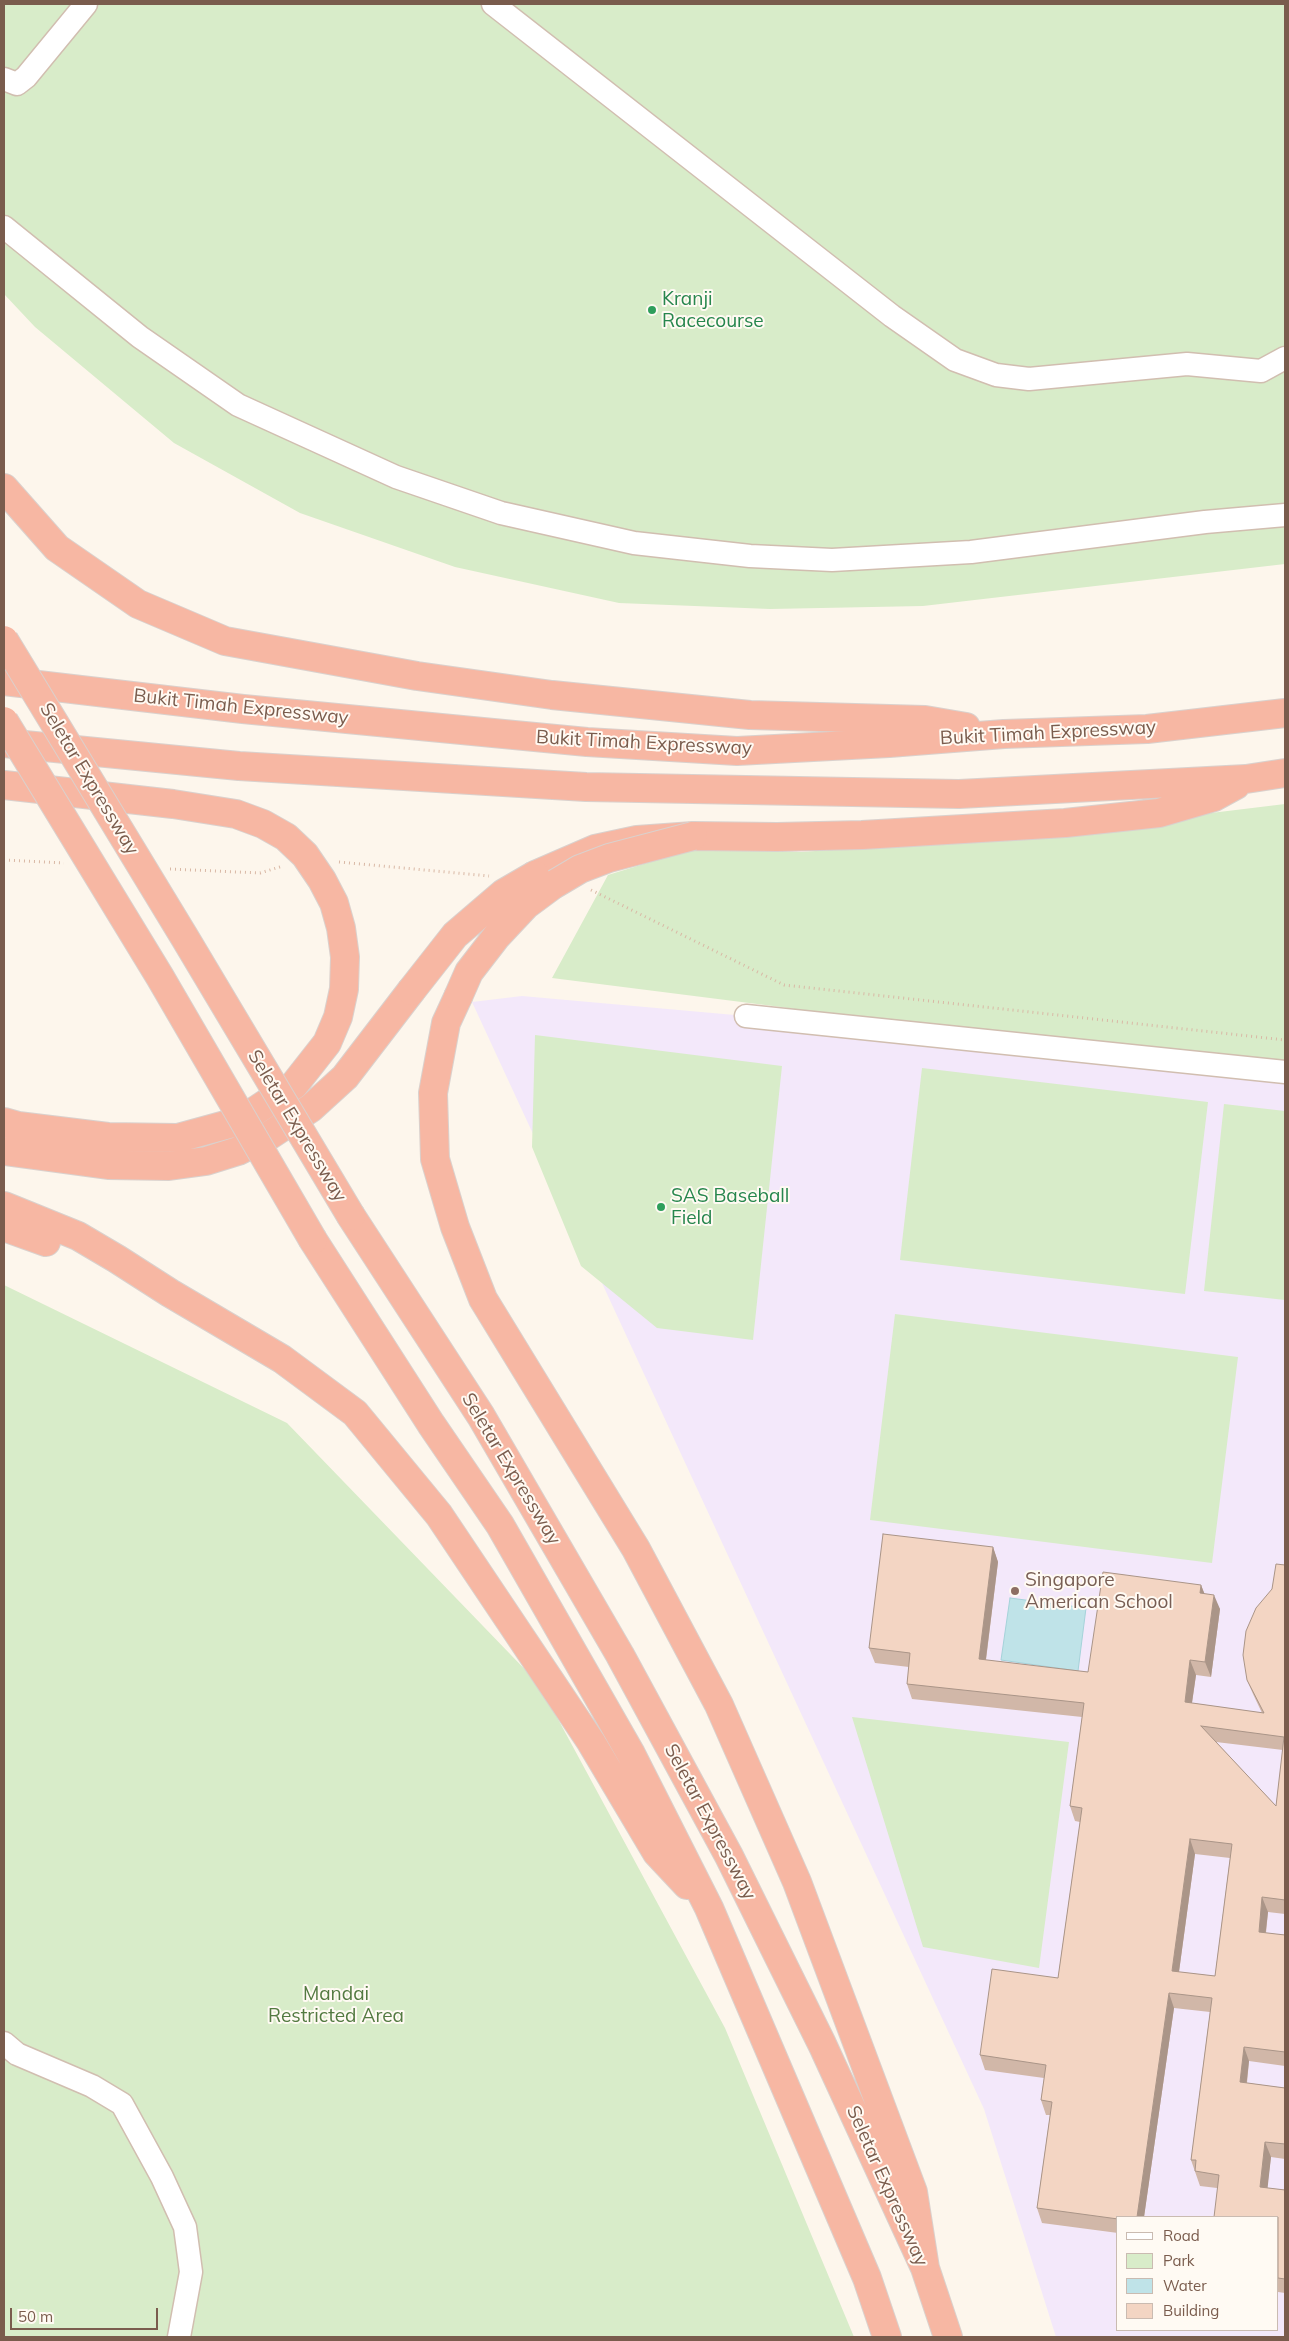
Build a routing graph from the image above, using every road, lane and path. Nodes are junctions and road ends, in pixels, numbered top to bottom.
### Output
1 (86, 4) edge
2 (493, 4) edge
3 (4, 80) edge
4 (4, 227) edge
5 (1285, 358) edge
6 (4, 488) edge
7 (1285, 514) edge
8 (4, 640) edge
9 (8, 681) edge
10 (1285, 713) edge
11 (4, 721) edge
12 (1004, 734) junction
13 (4, 743) edge
14 (1285, 773) edge
15 (1246, 779) junction
16 (4, 785) edge
17 (693, 836) junction
18 (4, 860) edge
19 (334, 862) dead end
20 (289, 863) dead end
21 (73, 864) dead end
22 (162, 868) dead end
23 (492, 876) dead end
24 (590, 889) dead end
25 (746, 1016) dead end
26 (1285, 1040) edge
27 (1285, 1072) edge
28 (4, 1122) edge
29 (4, 1151) edge
30 (4, 1206) edge
31 (4, 1227) edge
32 (117, 1259) junction
33 (709, 1908) junction
34 (4, 2043) edge
35 (925, 2268) junction
36 (179, 2337) edge
37 (887, 2337) edge
38 (948, 2337) edge

1 - 3 street
2 - 5 street
4 - 7 street
6 - 12 highway
8 - 35 highway, Seletar Expressway, bridge
9 - 12 highway, Bukit Timah Expressway
10 - 12 highway, Bukit Timah Expressway
11 - 33 highway, bridge
13 - 15 highway
14 - 15 highway
15 - 17 highway
16 - 28 highway
17 - 29 highway, bridge
17 - 35 highway, bridge
18 - 21 path
19 - 23 path
20 - 22 path
24 - 26 path
25 - 27 street
30 - 32 highway
31 - 32 highway
32 - 33 highway
33 - 37 highway
34 - 36 street
35 - 38 highway, Seletar Expressway

